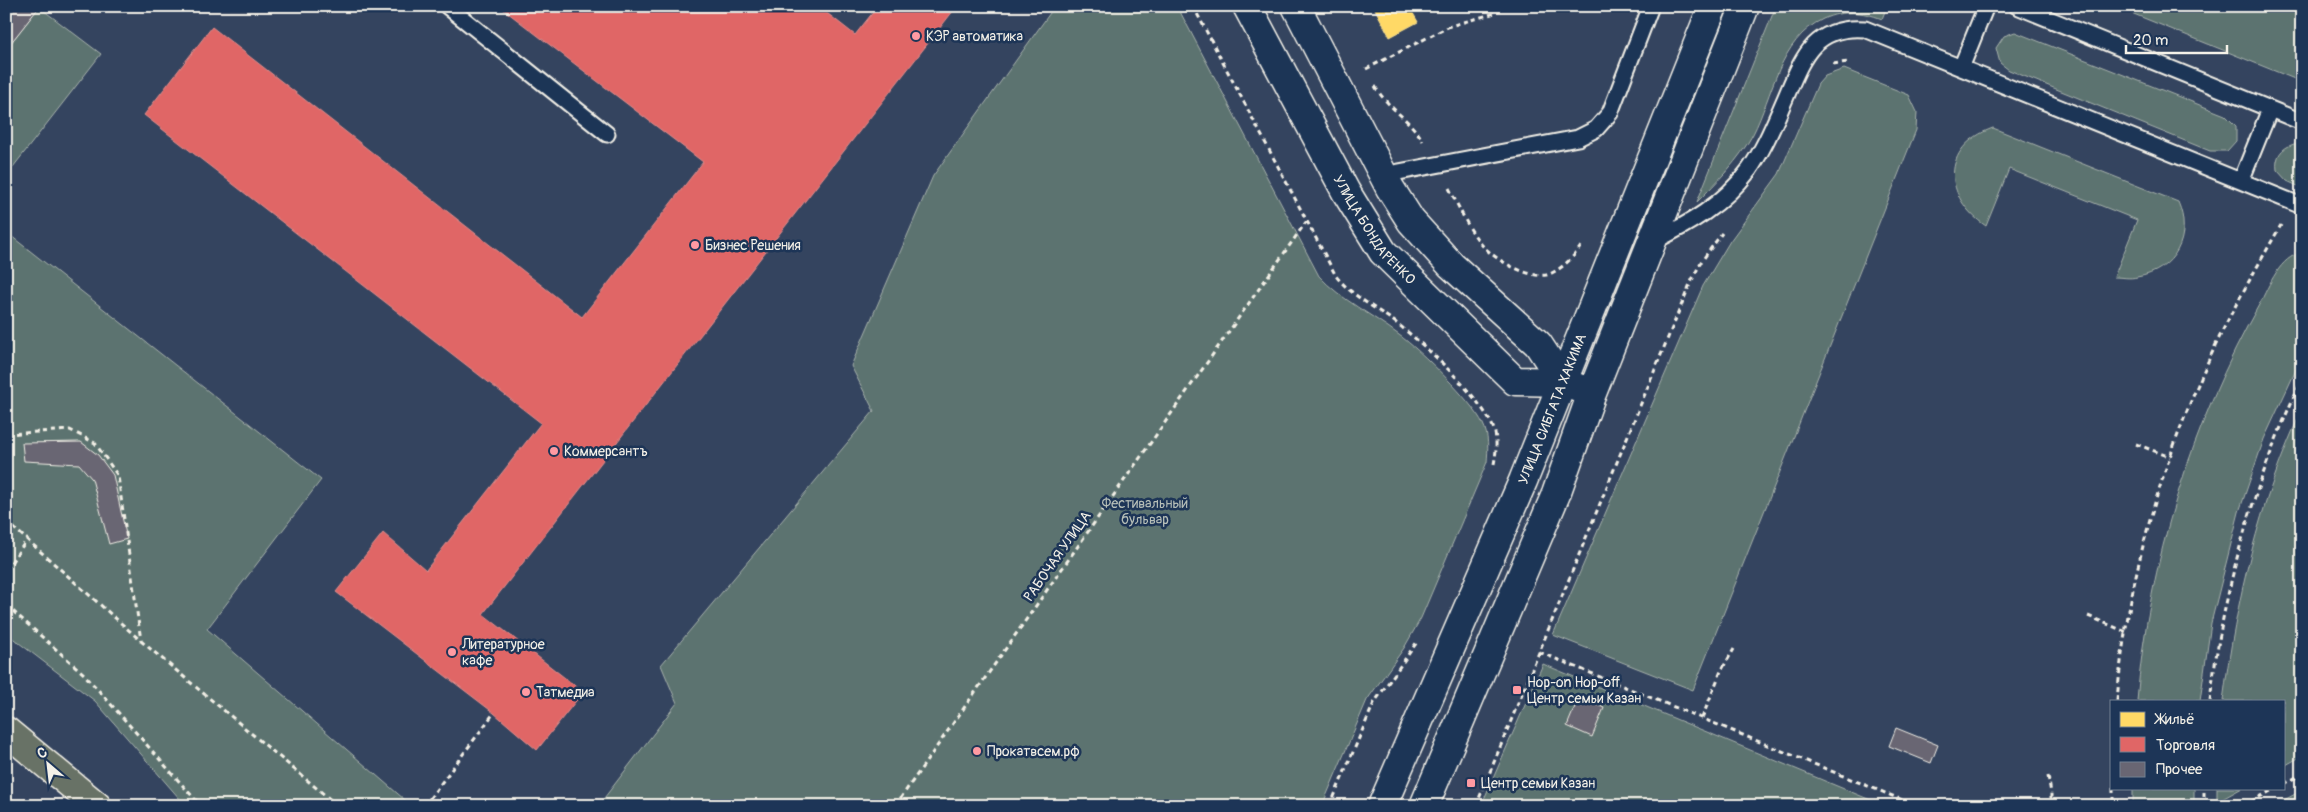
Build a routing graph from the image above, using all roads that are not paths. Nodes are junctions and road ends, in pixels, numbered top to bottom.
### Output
1 (448, 6) edge
2 (1247, 6) edge
3 (1296, 6) edge
4 (1651, 6) edge
5 (1713, 6) edge
6 (1745, 6) edge
7 (1986, 6) edge
8 (2017, 6) edge
9 (1961, 68) junction
10 (2270, 109) junction
11 (2302, 122) edge
12 (607, 134) dead end
13 (1383, 175) junction
14 (2241, 181) junction
15 (2298, 204) edge
16 (1651, 243) junction
17 (1563, 382) junction
18 (1592, 393) junction
19 (6, 732) edge
20 (97, 806) edge
21 (1382, 806) edge
22 (1424, 806) edge

1 - 12 lane
2 - 17 main road, УЛИЦА БОНДАРЕНКО
3 - 13 main road
4 - 13 lane
5 - 17 main road, УЛИЦА СИБГАТА ХАКИМА
6 - 16 main road
7 - 9 lane
8 - 10 lane
9 - 14 lane
9 - 16 lane
10 - 11 lane
10 - 14 lane
13 - 17 main road
14 - 15 lane
16 - 18 main road
17 - 18 main road, УЛИЦА БОНДАРЕНКО
17 - 21 main road, УЛИЦА СИБГАТА ХАКИМА
18 - 22 main road
19 - 20 main road

